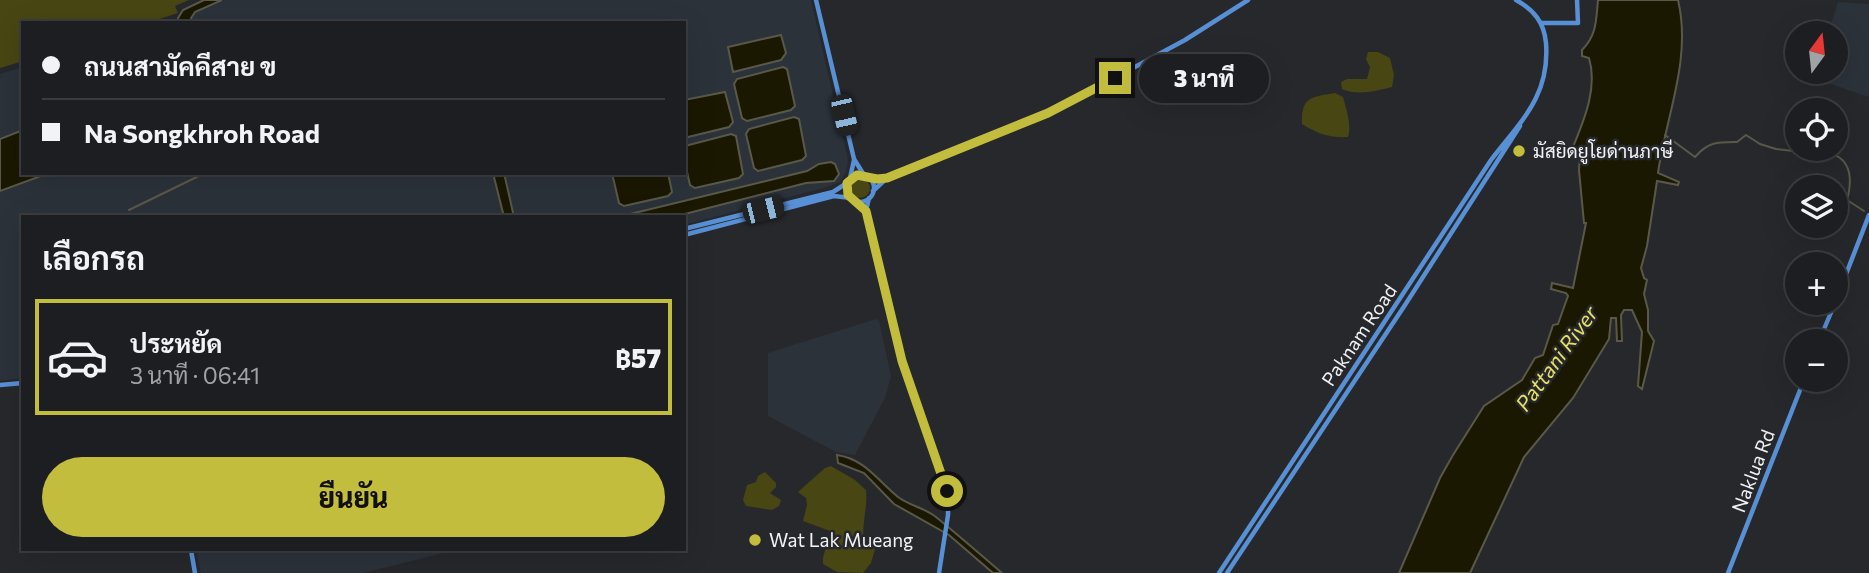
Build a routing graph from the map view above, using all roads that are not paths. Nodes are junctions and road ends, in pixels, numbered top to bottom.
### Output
1 (816, 0) edge
2 (1248, 0) edge
3 (1517, 0) edge
4 (1577, 0) edge
5 (1542, 23) junction
6 (1526, 114) junction
7 (854, 159) junction
8 (866, 177) junction
9 (887, 178) junction
10 (849, 181) junction
11 (873, 191) junction
12 (869, 198) junction
13 (853, 199) junction
14 (866, 211) junction
15 (1869, 215) edge
16 (686, 229) edge
17 (686, 234) edge
18 (1848, 268) edge
19 (21, 383) edge
20 (0, 385) edge
21 (1799, 392) edge
22 (1334, 398) junction
23 (1340, 402) junction
24 (1249, 527) junction
25 (1255, 531) junction
26 (191, 551) edge
27 (195, 573) edge
28 (939, 573) edge
29 (1219, 573) edge
30 (1227, 573) edge
31 (1728, 573) edge

1 - 7 main road
2 - 9 main road
3 - 5 main road
4 - 5 main road
5 - 6 main road, Paknam Road
6 - 22 main road, Paknam Road
6 - 23 main road, Paknam Road
7 - 8 main road
7 - 10 main road
8 - 9 main road
8 - 10 main road
8 - 11 main road
9 - 11 main road
10 - 13 main road
10 - 16 main road
11 - 12 main road
12 - 13 main road
12 - 14 main road
13 - 14 main road
13 - 17 main road
14 - 28 main road
15 - 18 main road
19 - 20 main road
21 - 31 main road, Naklua Rd
22 - 23 main road
22 - 24 main road, Paknam Road
23 - 25 main road, Paknam Road
24 - 25 main road
24 - 29 main road, Paknam Road
25 - 30 main road, Paknam Road
26 - 27 main road

